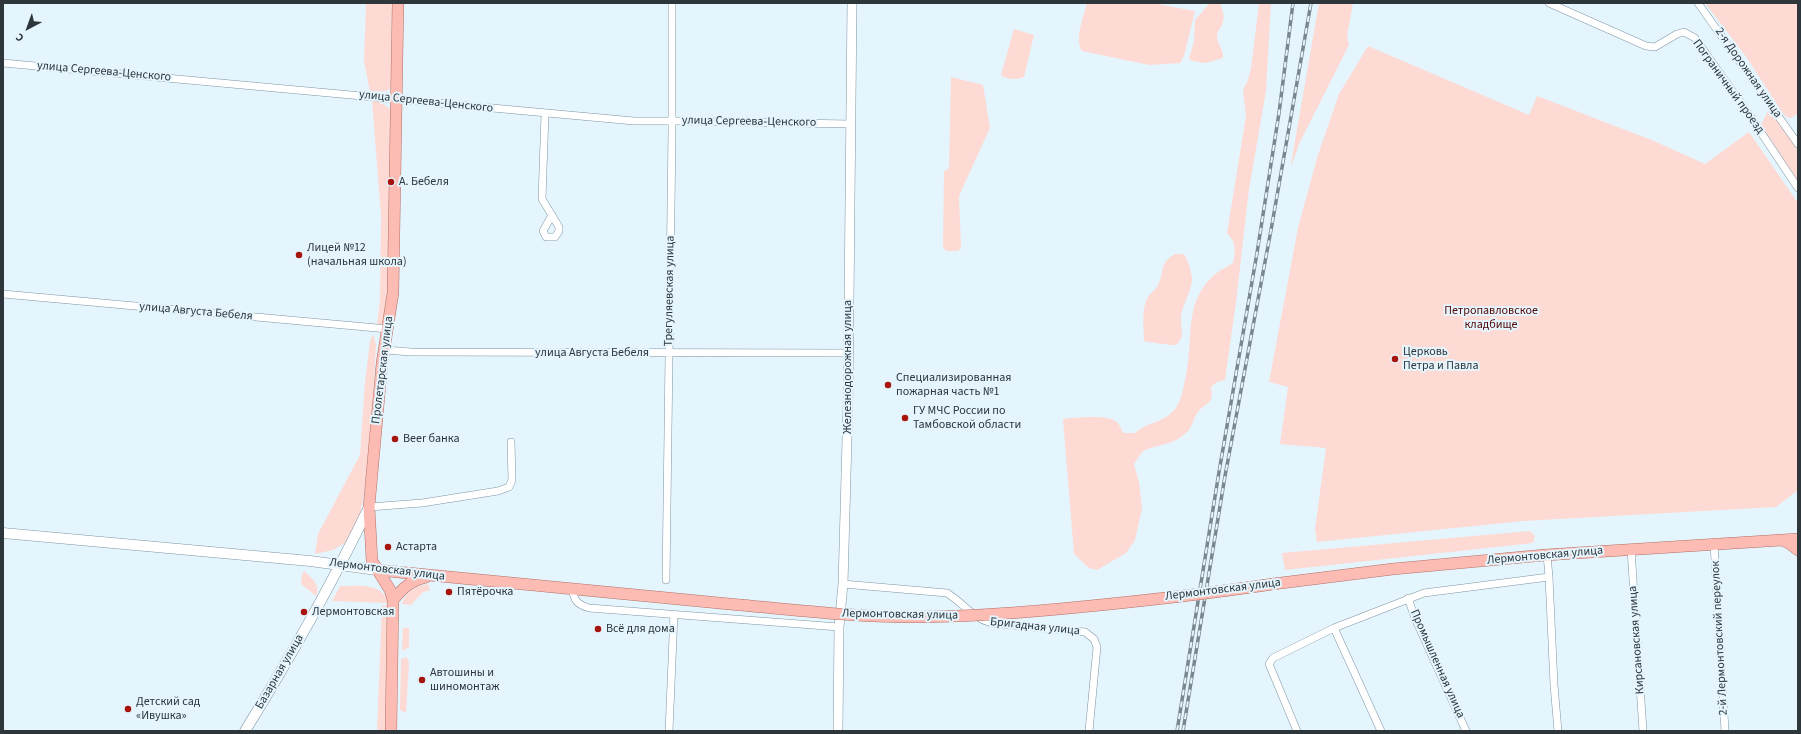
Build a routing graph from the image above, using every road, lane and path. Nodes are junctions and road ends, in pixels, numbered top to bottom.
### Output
1 (398, 3) edge
2 (672, 3) edge
3 (852, 3) edge
4 (1549, 3) edge
5 (1698, 3) edge
6 (3, 63) edge
7 (397, 98) junction
8 (545, 114) junction
9 (672, 121) junction
10 (850, 124) junction
11 (1798, 144) edge
12 (1798, 188) edge
13 (552, 215) dead end
14 (3, 294) edge
15 (388, 329) junction
16 (385, 350) junction
17 (848, 353) junction
18 (669, 354) junction
19 (511, 442) dead end
20 (369, 506) junction
21 (3, 533) edge
22 (1798, 539) edge
23 (1782, 540) junction
24 (1714, 544) junction
25 (1631, 549) junction
26 (1798, 550) edge
27 (1547, 555) junction
28 (339, 565) junction
29 (377, 570) junction
30 (431, 576) junction
31 (1549, 577) junction
32 (666, 580) dead end
33 (843, 584) junction
34 (573, 589) junction
35 (1408, 598) junction
36 (393, 600) junction
37 (674, 614) junction
38 (839, 627) junction
39 (1334, 628) junction
40 (245, 731) edge
41 (391, 731) edge
42 (669, 731) edge
43 (838, 731) edge
44 (1089, 731) edge
45 (1297, 731) edge
46 (1380, 731) edge
47 (1466, 731) edge
48 (1558, 731) edge
49 (1643, 731) edge
50 (1725, 731) edge

1 - 7 main road, Пролетарская улица
2 - 9 street, Трегуляевская улица
3 - 10 street, Железнодорожная улица
4 - 12 street, Пограничный проезд
5 - 11 street, 2-я Дорожная улица
6 - 7 street, улица Сергеева-Ценского
7 - 8 street, улица Сергеева-Ценского
7 - 15 main road, Пролетарская улица
8 - 9 street, улица Сергеева-Ценского
8 - 13 street
9 - 10 street, улица Сергеева-Ценского
9 - 18 street, Трегуляевская улица
10 - 17 street, Железнодорожная улица
14 - 15 street, улица Августа Бебеля
15 - 16 main road, Пролетарская улица
16 - 18 street, улица Августа Бебеля
16 - 20 main road, Пролетарская улица
17 - 18 street, улица Августа Бебеля
17 - 33 street, Железнодорожная улица
18 - 32 street, Трегуляевская улица
19 - 20 street
20 - 28 main road, Базарная улица
20 - 29 main road, Пролетарская улица
21 - 28 main road, Лермонтовская улица
22 - 23 main road, Лермонтовская улица
23 - 24 main road, Лермонтовская улица
23 - 26 main road
24 - 25 main road, Лермонтовская улица
24 - 50 street, 2-й Лермонтовский переулок
25 - 27 main road, Лермонтовская улица
25 - 49 street, Кирсановская улица
27 - 31 street
27 - 34 main road, Лермонтовская улица, bridge
28 - 29 main road, Лермонтовская улица
28 - 40 main road, Базарная улица
29 - 30 main road, Лермонтовская улица
29 - 36 main road, Пролетарская улица
30 - 34 main road, Лермонтовская улица
30 - 36 main road
31 - 35 street
31 - 48 street
33 - 38 street, Железнодорожная улица
33 - 44 street, Бригадная улица
34 - 37 street
35 - 39 street
35 - 47 street, Промышленная улица
36 - 41 main road, Пролетарская улица
37 - 38 street
37 - 42 street
38 - 43 street, Железнодорожная улица
39 - 45 street
39 - 46 street

